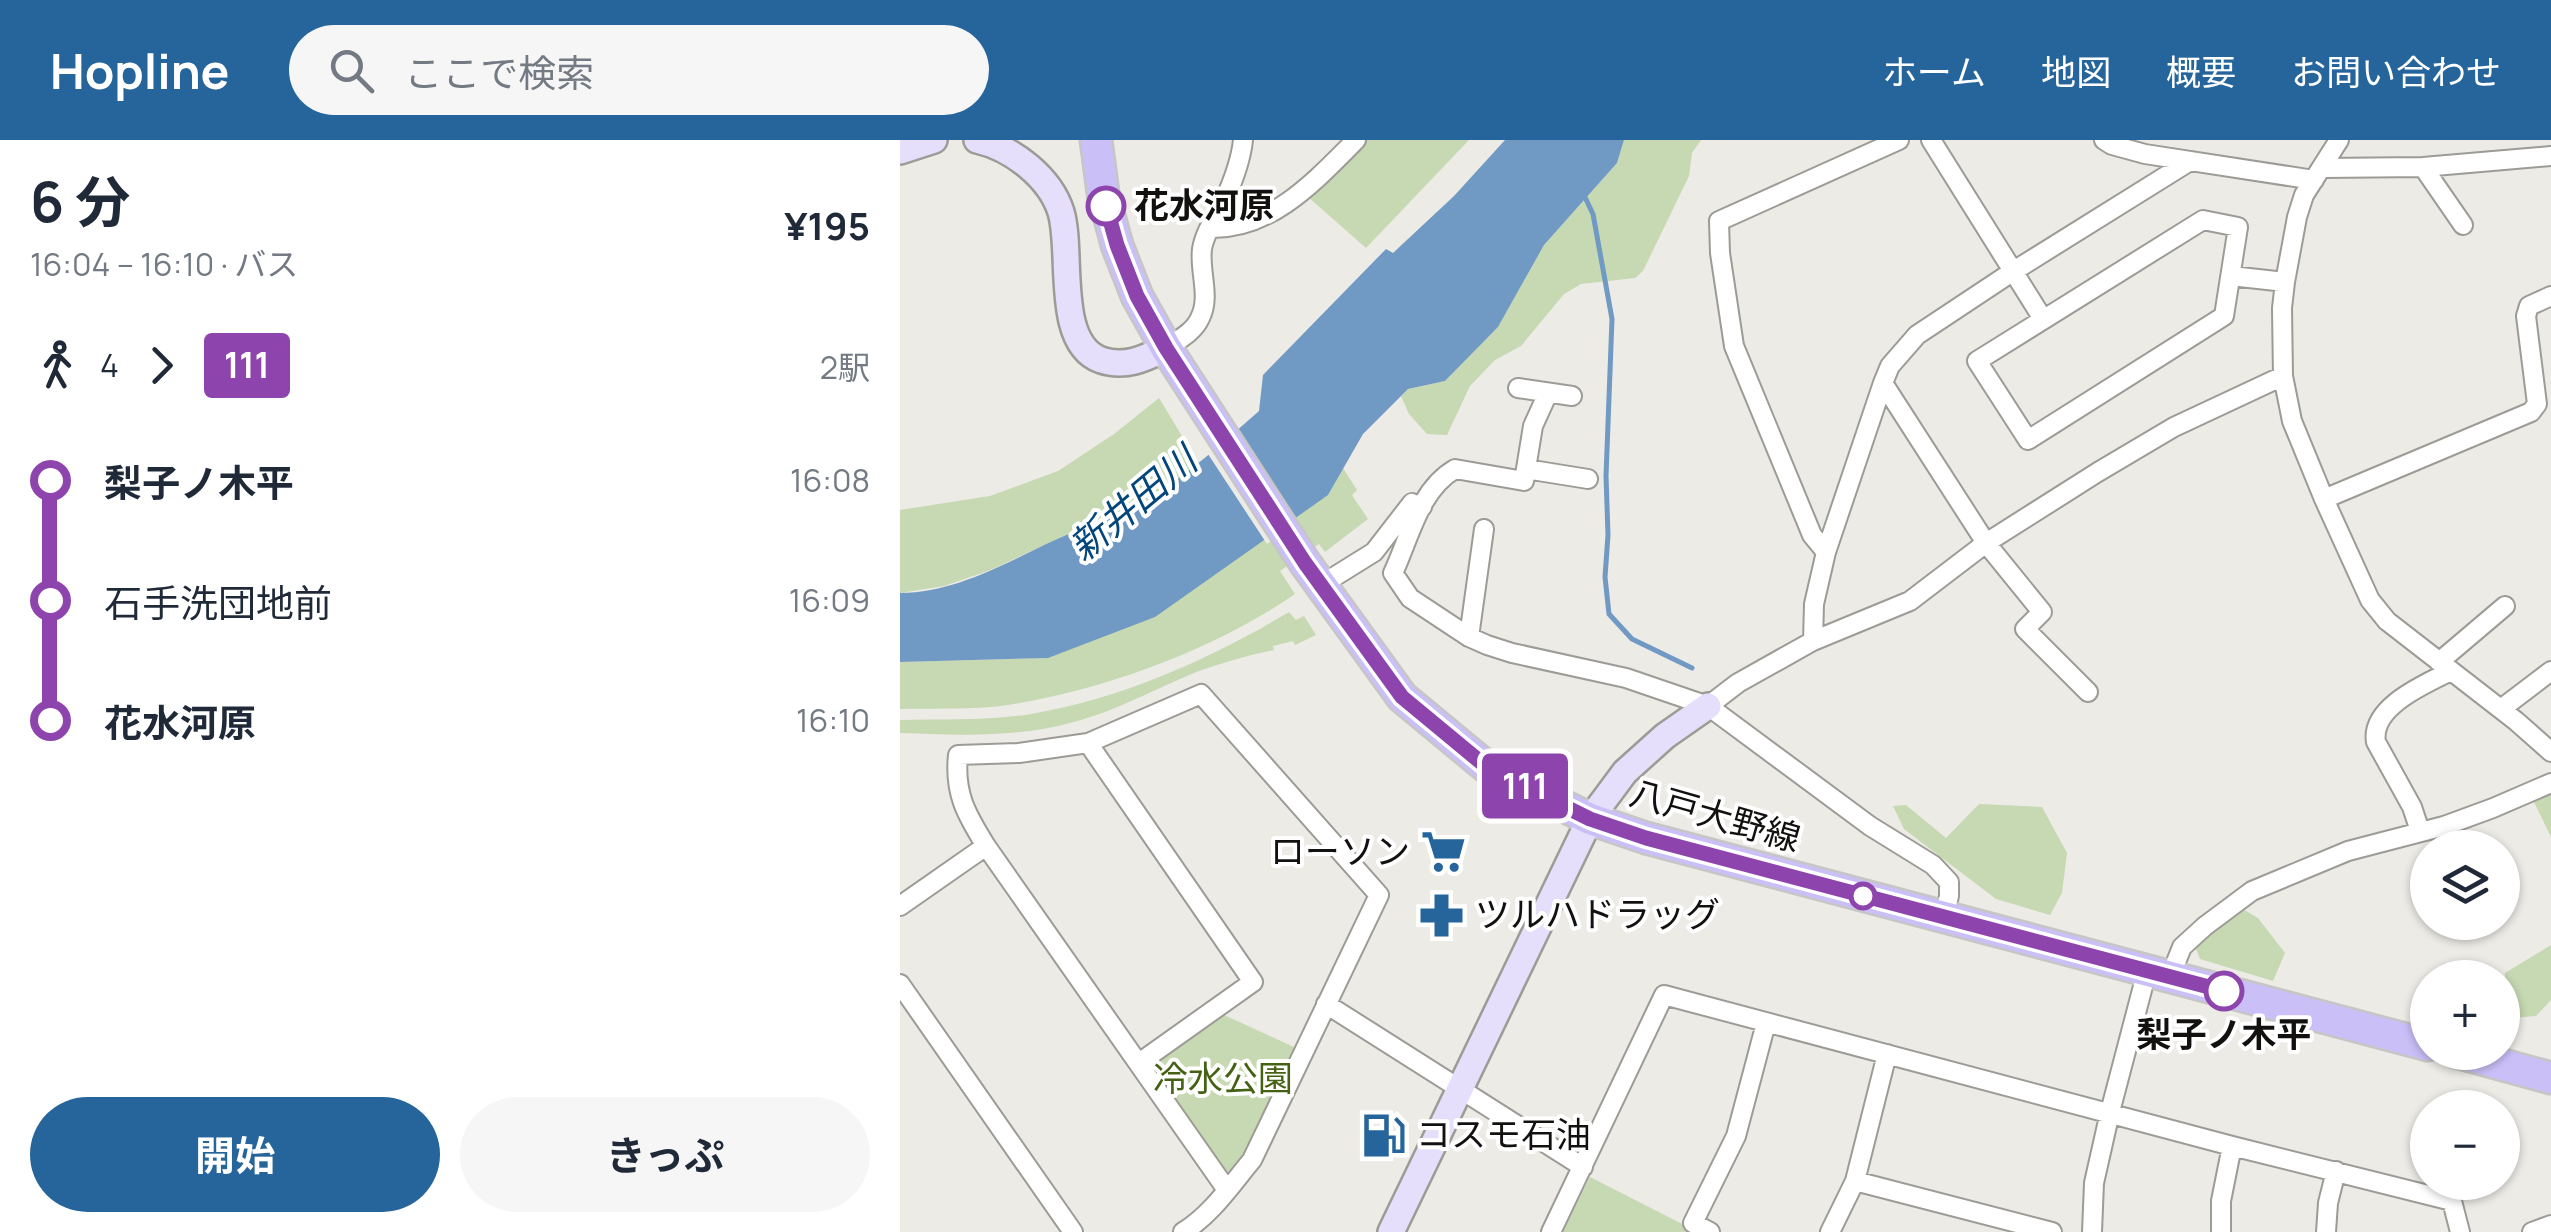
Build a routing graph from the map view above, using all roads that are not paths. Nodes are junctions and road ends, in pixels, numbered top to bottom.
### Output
1 (934, 140) edge
2 (977, 140) edge
3 (1096, 140) edge
4 (1244, 140) edge
5 (1356, 140) edge
6 (1899, 140) edge
7 (1931, 140) edge
8 (2104, 140) edge
9 (2339, 140) edge
10 (900, 150) edge
11 (2551, 156) edge
12 (2190, 161) junction
13 (2423, 167) junction
14 (2319, 174) junction
15 (2463, 225) dead end
16 (1210, 228) junction
17 (2012, 272) junction
18 (2232, 276) junction
19 (2285, 282) junction
20 (2551, 296) edge
21 (2043, 320) junction
22 (1166, 348) junction
23 (2283, 376) junction
24 (1883, 383) junction
25 (1518, 388) dead end
26 (1548, 393) junction
27 (1572, 396) dead end
28 (1526, 469) junction
29 (1588, 479) dead end
30 (2324, 499) junction
31 (1422, 507) junction
32 (1484, 529) dead end
33 (1986, 543) junction
34 (1826, 552) junction
35 (1313, 574) junction
36 (2505, 606) dead end
37 (1469, 636) junction
38 (1814, 641) junction
39 (2445, 666) junction
40 (2551, 670) edge
41 (2088, 692) dead end
42 (1708, 706) junction
43 (2500, 709) junction
44 (2543, 732) edge
45 (1088, 743) junction
46 (2551, 752) edge
47 (2551, 782) edge
48 (1590, 819) junction
49 (2420, 830) edge
50 (2425, 830) edge
51 (2410, 834) edge
52 (986, 846) junction
53 (900, 906) edge
54 (1944, 917) junction
55 (2159, 974) junction
56 (900, 984) edge
57 (1326, 1004) junction
58 (1766, 1023) junction
59 (2410, 1040) edge
60 (1887, 1054) junction
61 (1139, 1064) junction
62 (2520, 1070) edge
63 (2551, 1078) edge
64 (1462, 1088) junction
65 (2110, 1112) junction
66 (2232, 1146) junction
67 (1583, 1167) junction
68 (2336, 1170) junction
69 (1855, 1181) junction
70 (1227, 1190) junction
71 (2551, 1224) edge
72 (1073, 1232) edge
73 (1183, 1232) edge
74 (1391, 1232) edge
75 (1552, 1232) edge
76 (1710, 1232) edge
77 (1830, 1232) edge
78 (2052, 1232) edge
79 (2092, 1232) edge
80 (2221, 1232) edge
81 (2326, 1232) edge
82 (2460, 1232) edge
83 (2532, 1232) edge

1 - 10 street
2 - 22 street
3 - 22 main road, 八戸大野線
4 - 16 street
5 - 16 street
6 - 34 street
7 - 17 street
8 - 12 street
9 - 14 street
11 - 13 street
12 - 14 street
12 - 17 street
13 - 14 street
13 - 15 street
14 - 19 street
16 - 22 street
17 - 21 street
17 - 24 street
18 - 19 street
18 - 21 street
18 - 21 street
19 - 23 street
20 - 30 street
22 - 35 main road, 八戸大野線
23 - 30 street
23 - 33 street
24 - 33 street
24 - 34 street
25 - 26 street
26 - 27 street
26 - 28 street
28 - 29 street
28 - 31 street
30 - 39 street
31 - 35 street
31 - 37 street
32 - 37 street
33 - 38 street
33 - 41 street
34 - 38 street
35 - 48 main road, 八戸大野線
36 - 39 street
37 - 42 street
38 - 42 street
39 - 43 street
39 - 49 street
40 - 43 street
42 - 48 street
42 - 54 street
43 - 44 street
44 - 46 street
45 - 52 street
45 - 57 street
45 - 61 street
47 - 50 street
48 - 54 main road, 八戸大野線
48 - 64 street
51 - 55 street
52 - 53 street
52 - 61 street
54 - 55 main road, 八戸大野線
55 - 59 main road, 八戸大野線
55 - 65 street
56 - 72 street
57 - 64 street
57 - 70 street
58 - 60 street
58 - 67 street
58 - 76 street
60 - 65 street
60 - 69 street
61 - 70 street
62 - 63 main road
64 - 67 street
64 - 74 street
65 - 66 street
65 - 79 street
66 - 68 street
66 - 80 street
67 - 75 street
68 - 81 street
68 - 82 street
69 - 77 street
69 - 78 street
70 - 73 street
71 - 83 street

